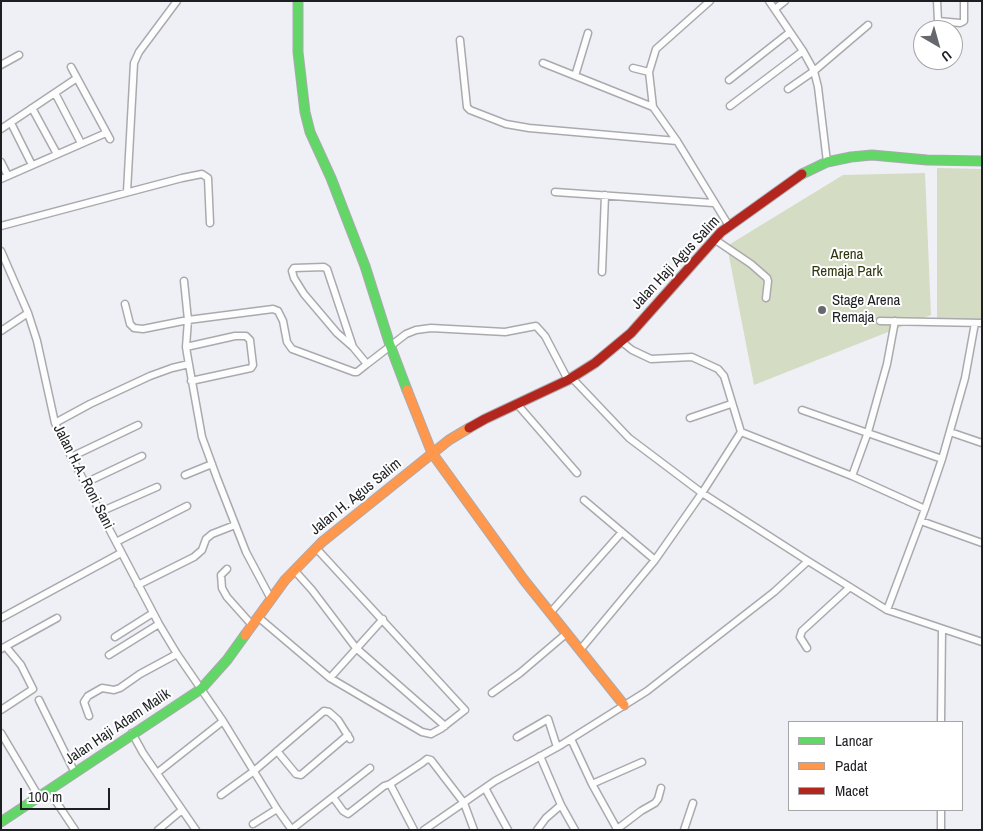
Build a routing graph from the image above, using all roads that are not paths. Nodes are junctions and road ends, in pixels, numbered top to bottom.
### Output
1 (177, 1) edge
2 (298, 1) edge
3 (710, 1) edge
4 (769, 1) edge
5 (785, 1) edge
6 (937, 1) edge
7 (964, 1) edge
8 (775, 9) junction
9 (868, 25) dead end
10 (790, 32) junction
11 (588, 33) dead end
12 (460, 40) dead end
13 (803, 51) junction
14 (19, 55) dead end
15 (543, 63) dead end
16 (1, 65) edge
17 (71, 67) dead end
18 (633, 68) dead end
19 (814, 71) junction
20 (650, 72) junction
21 (575, 76) junction
22 (77, 78) junction
23 (729, 80) dead end
24 (788, 89) dead end
25 (55, 93) junction
26 (653, 106) junction
27 (730, 106) dead end
28 (32, 108) junction
29 (11, 123) junction
30 (1, 129) edge
31 (106, 133) junction
32 (110, 140) dead end
33 (676, 141) junction
34 (82, 144) junction
35 (57, 154) junction
36 (982, 161) edge
37 (1, 162) edge
38 (828, 162) junction
39 (32, 165) junction
40 (4, 177) edge
41 (127, 192) junction
42 (556, 192) dead end
43 (605, 195) junction
44 (713, 202) junction
45 (210, 223) dead end
46 (1, 226) edge
47 (729, 226) junction
48 (714, 240) junction
49 (1, 251) edge
50 (602, 272) dead end
51 (184, 281) dead end
52 (766, 298) dead end
53 (124, 304) dead end
54 (28, 313) junction
55 (188, 320) junction
56 (880, 321) dead end
57 (895, 321) junction
58 (978, 323) edge
59 (1, 331) edge
60 (622, 342) junction
61 (390, 345) junction
62 (186, 347) junction
63 (353, 347) junction
64 (189, 364) junction
65 (366, 364) junction
66 (570, 379) junction
67 (191, 381) junction
68 (517, 404) junction
69 (731, 404) junction
70 (802, 410) dead end
71 (690, 418) dead end
72 (55, 423) junction
73 (138, 425) dead end
74 (741, 432) junction
75 (868, 432) junction
76 (950, 432) junction
77 (982, 443) edge
78 (432, 453) junction
79 (142, 456) dead end
80 (71, 457) junction
81 (942, 459) junction
82 (212, 464) junction
83 (577, 473) dead end
84 (185, 475) dead end
85 (852, 476) junction
86 (85, 483) junction
87 (157, 487) dead end
88 (702, 493) junction
89 (584, 500) dead end
90 (187, 506) dead end
91 (926, 510) junction
92 (100, 512) junction
93 (921, 521) junction
94 (235, 525) junction
95 (622, 532) junction
96 (116, 542) junction
97 (982, 543) edge
98 (316, 548) junction
99 (122, 553) junction
100 (655, 560) junction
101 (808, 561) junction
102 (227, 569) dead end
103 (294, 571) junction
104 (138, 585) junction
105 (850, 587) junction
106 (271, 599) junction
107 (887, 610) junction
108 (153, 613) junction
109 (550, 613) junction
110 (258, 617) junction
111 (1, 618) edge
112 (57, 618) dead end
113 (383, 619) junction
114 (159, 624) junction
115 (252, 625) junction
116 (942, 629) junction
117 (567, 633) junction
118 (115, 637) dead end
119 (982, 642) edge
120 (4, 648) edge
121 (356, 648) junction
122 (807, 648) dead end
123 (580, 650) junction
124 (177, 654) junction
125 (109, 655) dead end
126 (330, 678) junction
127 (201, 689) junction
128 (492, 693) dead end
129 (39, 700) dead end
130 (624, 705) junction
131 (1, 710) edge
132 (90, 716) dead end
133 (223, 721) junction
134 (941, 721) edge
135 (445, 726) junction
136 (1, 733) edge
137 (132, 733) junction
138 (517, 737) dead end
139 (571, 739) junction
140 (557, 747) junction
141 (277, 751) junction
142 (540, 756) junction
143 (642, 762) dead end
144 (370, 768) dead end
145 (254, 771) junction
146 (75, 773) junction
147 (157, 773) junction
148 (390, 784) junction
149 (592, 784) junction
150 (485, 788) junction
151 (661, 788) dead end
152 (49, 791) junction
153 (221, 795) dead end
154 (39, 797) junction
155 (333, 797) junction
156 (464, 803) junction
157 (693, 803) dead end
158 (561, 805) junction
159 (277, 809) junction
160 (182, 810) junction
161 (941, 811) edge
162 (1, 822) edge
163 (435, 822) junction
164 (253, 824) dead end
165 (292, 829) edge
166 (617, 829) edge
167 (75, 830) edge
168 (158, 830) edge
169 (196, 830) edge
170 (414, 830) edge
171 (424, 830) edge
172 (438, 830) edge
173 (474, 830) edge
174 (508, 830) edge
175 (537, 830) edge
176 (575, 830) edge
177 (684, 830) edge
178 (941, 830) edge

1 - 41 street
2 - 61 main road
3 - 20 street
4 - 8 street
5 - 8 street
6 - 7 street
8 - 10 street
9 - 19 street
10 - 13 street
10 - 23 street
11 - 21 street
12 - 33 street
13 - 19 street
13 - 27 street
14 - 16 street
15 - 21 street
17 - 22 street
18 - 20 street
19 - 24 street
19 - 38 street
20 - 26 street
21 - 26 street
22 - 25 street
22 - 31 street
25 - 28 street
25 - 34 street
26 - 33 street
28 - 29 street
28 - 35 street
29 - 30 street
29 - 39 street
31 - 32 street
31 - 34 street
33 - 44 street
34 - 35 street
35 - 39 street
36 - 38 main road, Jalan Haji Agus Salim
37 - 40 street
38 - 47 main road, Jalan Haji Agus Salim
39 - 40 street
41 - 45 street
41 - 46 street
42 - 43 street
43 - 44 street
43 - 50 street
44 - 47 street
47 - 48 main road, Jalan Haji Agus Salim
48 - 52 street
48 - 60 main road, Jalan Haji Agus Salim
49 - 54 street, Jalan H.A. Roni Sani
51 - 55 street
53 - 55 street
54 - 59 street
54 - 72 street, Jalan H.A. Roni Sani
55 - 62 street
55 - 65 street
56 - 57 street
57 - 58 street
57 - 75 street
58 - 76 street
60 - 66 main road, Jalan Haji Agus Salim
60 - 69 street
61 - 65 street
61 - 66 street
61 - 78 main road
62 - 64 street
62 - 67 street
63 - 63 street
63 - 65 street
64 - 67 street
64 - 72 street
66 - 68 main road, Jalan H. Agus Salim
66 - 88 street
67 - 82 street
68 - 78 main road, Jalan H. Agus Salim
68 - 83 street
69 - 71 street
69 - 74 street
70 - 75 street
72 - 80 street, Jalan H.A. Roni Sani
73 - 80 street
74 - 85 street
74 - 88 street
75 - 81 street
75 - 85 street
76 - 77 street
76 - 81 street
78 - 98 main road, Jalan H. Agus Salim
78 - 109 main road
79 - 86 street
80 - 86 street, Jalan H.A. Roni Sani
81 - 91 street
82 - 84 street
82 - 94 street
85 - 91 street
86 - 92 street, Jalan H.A. Roni Sani
87 - 92 street
88 - 100 street
88 - 101 street
89 - 95 street
90 - 96 street
91 - 93 street
92 - 96 street, Jalan H.A. Roni Sani
93 - 97 street
93 - 107 street
94 - 104 street
94 - 106 street
95 - 100 street
95 - 109 street
96 - 99 street, Jalan H.A. Roni Sani
98 - 103 main road, Jalan H. Agus Salim
98 - 113 street
99 - 104 street, Jalan H.A. Roni Sani
99 - 111 street
100 - 123 street
101 - 105 street
101 - 130 street
102 - 115 street
103 - 106 main road, Jalan H. Agus Salim
103 - 121 street
104 - 108 street, Jalan H.A. Roni Sani
105 - 107 street
105 - 122 street
106 - 110 main road, Jalan H. Agus Salim
107 - 116 street
108 - 114 street, Jalan H.A. Roni Sani
108 - 118 street
109 - 117 main road
110 - 115 main road, Jalan H. Agus Salim
110 - 126 street
112 - 120 street
113 - 121 street
113 - 135 street
114 - 124 street, Jalan H.A. Roni Sani
114 - 125 street
115 - 127 main road, Jalan H. Agus Salim
116 - 119 street
116 - 134 street
117 - 123 main road
117 - 128 street
120 - 131 street
121 - 126 street
121 - 135 street
123 - 130 main road
124 - 127 street, Jalan H.A. Roni Sani
124 - 132 street
126 - 135 street
127 - 133 street, Jalan H.A. Roni Sani
127 - 137 main road, Jalan Haji Adam Malik
129 - 146 street
130 - 139 street
133 - 145 street, Jalan H.A. Roni Sani
133 - 147 street
136 - 154 street
137 - 146 main road, Jalan Haji Adam Malik
137 - 147 street
138 - 140 street
139 - 140 street
139 - 149 street
140 - 142 street
141 - 141 street
141 - 145 street
142 - 150 street
142 - 158 street
143 - 149 street
144 - 155 street
145 - 153 street
145 - 159 street, Jalan H.A. Roni Sani
146 - 152 main road, Jalan Haji Adam Malik
147 - 160 street
148 - 155 street
148 - 156 street
148 - 170 street
149 - 166 street
150 - 156 street
150 - 174 street
151 - 166 street
152 - 154 main road, Jalan Haji Adam Malik
152 - 167 street
154 - 162 main road, Jalan Haji Adam Malik
155 - 165 street
156 - 163 street
156 - 173 street
157 - 177 street
158 - 175 street
158 - 176 street
159 - 164 street
159 - 165 street, Jalan H.A. Roni Sani
160 - 168 street
160 - 169 street
161 - 178 street
163 - 171 street
163 - 172 street

